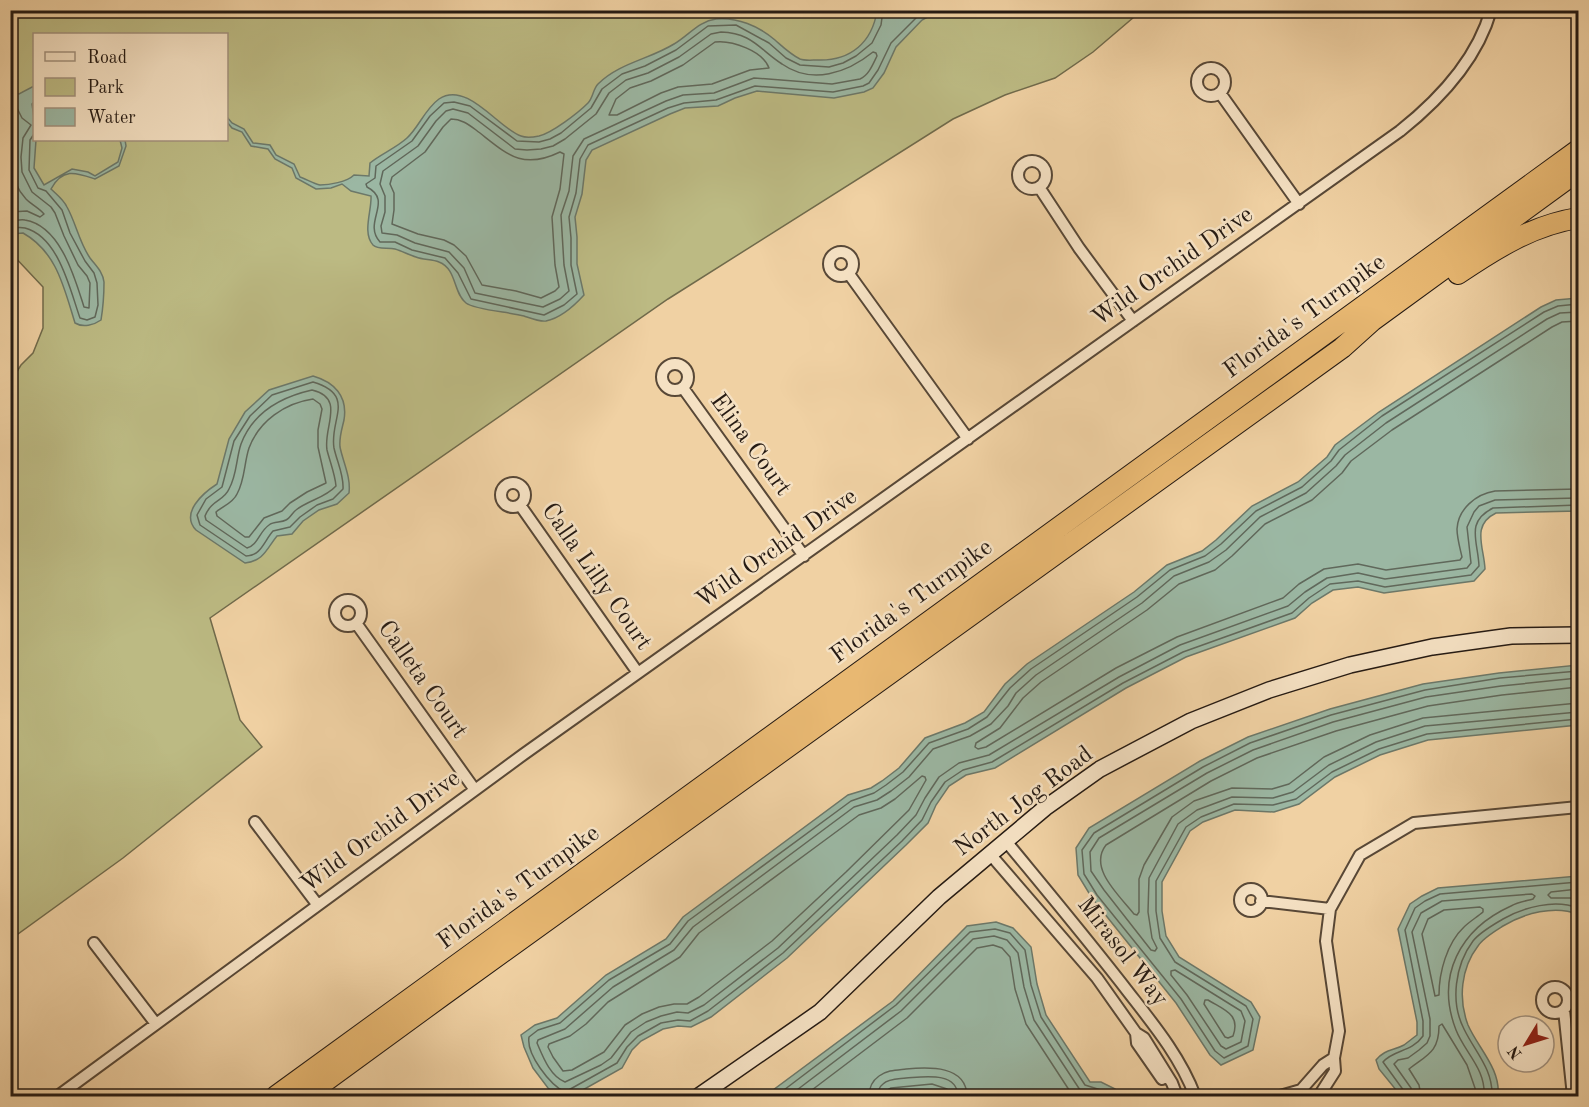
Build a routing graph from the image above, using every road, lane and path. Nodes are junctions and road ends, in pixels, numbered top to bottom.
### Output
1 (1491, 10) edge
2 (1220, 93) dead end
3 (1578, 150) edge
4 (1578, 171) edge
5 (1039, 187) dead end
6 (1299, 204) junction
7 (1578, 218) edge
8 (849, 274) dead end
9 (1133, 321) junction
10 (1342, 348) junction
11 (683, 388) dead end
12 (968, 439) junction
13 (520, 505) dead end
14 (804, 556) junction
15 (356, 623) dead end
16 (1578, 635) edge
17 (638, 674) junction
18 (475, 790) junction
19 (1578, 807) edge
20 (255, 822) dead end
21 (1005, 840) junction
22 (990, 854) junction
23 (1261, 901) dead end
24 (317, 904) junction
25 (1330, 909) junction
26 (94, 943) dead end
27 (1564, 1010) dead end
28 (156, 1024) junction
29 (1334, 1058) junction
30 (1303, 1093) edge
31 (58, 1096) edge
32 (276, 1096) edge
33 (305, 1096) edge
34 (699, 1096) edge
35 (1177, 1096) edge
36 (1196, 1096) edge
37 (1280, 1096) edge
38 (1319, 1096) edge
39 (1573, 1096) edge

1 - 6 street, Wild Orchid Drive
2 - 6 street
3 - 32 highway, Florida's Turnpike
4 - 10 highway, Florida's Turnpike
5 - 9 street
6 - 9 street, Wild Orchid Drive
7 - 10 highway
8 - 12 street
9 - 12 street, Wild Orchid Drive
10 - 33 highway, Florida's Turnpike
11 - 14 street, Elina Court
12 - 14 street, Wild Orchid Drive
13 - 17 street, Calla Lilly Court
14 - 17 street, Wild Orchid Drive
15 - 18 street, Calleta Court
16 - 21 street, North Jog Road
17 - 18 street, Wild Orchid Drive
18 - 24 street, Wild Orchid Drive
19 - 25 street
20 - 24 street
21 - 22 street, North Jog Road
21 - 36 street, Mirasol Way
22 - 34 street, North Jog Road
22 - 35 street, Mirasol Way
23 - 25 street
24 - 28 street, Wild Orchid Drive
25 - 29 street
26 - 28 street
27 - 39 street
28 - 31 street, Wild Orchid Drive
29 - 30 street
29 - 38 street
30 - 37 street

